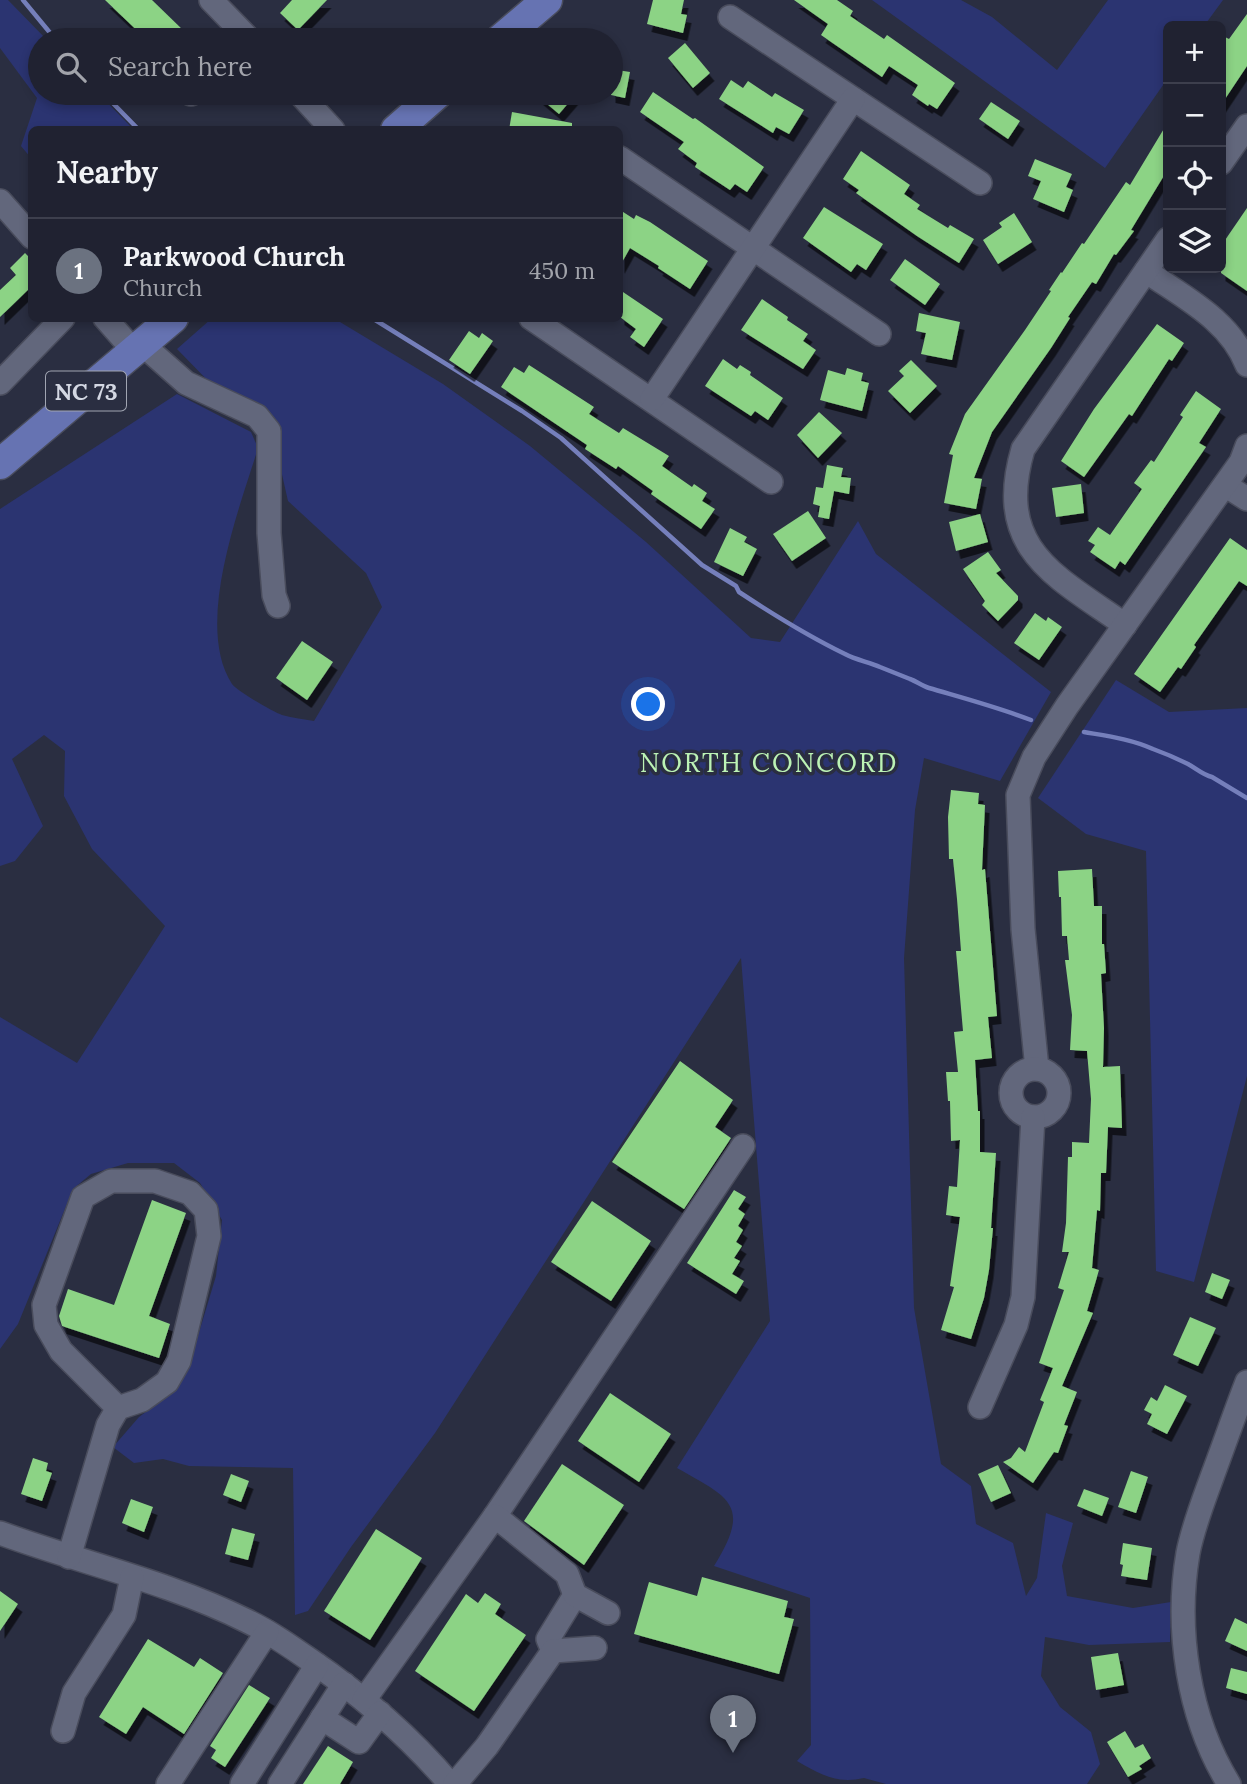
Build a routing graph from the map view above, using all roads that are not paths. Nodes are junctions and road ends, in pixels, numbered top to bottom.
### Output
1 (211, 0) edge
2 (547, 0) edge
3 (730, 17) dead end
4 (238, 28) edge
5 (514, 28) edge
6 (853, 99) junction
7 (310, 105) edge
8 (425, 105) edge
9 (329, 126) edge
10 (401, 126) edge
11 (1247, 126) edge
12 (1226, 156) edge
13 (623, 160) edge
14 (980, 183) dead end
15 (0, 201) edge
16 (28, 232) edge
17 (1163, 246) edge
18 (753, 249) junction
19 (1146, 271) junction
20 (59, 322) edge
21 (109, 322) edge
22 (168, 322) edge
23 (537, 322) edge
24 (879, 334) dead end
25 (138, 348) junction
26 (1247, 365) edge
27 (0, 383) edge
28 (652, 399) junction
29 (1247, 446) edge
30 (0, 464) edge
31 (771, 482) dead end
32 (1226, 485) junction
33 (1247, 499) edge
34 (278, 606) dead end
35 (1125, 625) junction
36 (1037, 1069) junction
37 (1033, 1117) junction
38 (743, 1146) dead end
39 (1247, 1382) edge
40 (980, 1407) dead end
41 (118, 1408) junction
42 (495, 1516) junction
43 (0, 1533) edge
44 (69, 1557) junction
45 (132, 1577) junction
46 (575, 1595) junction
47 (608, 1614) dead end
48 (267, 1632) junction
49 (595, 1648) dead end
50 (553, 1651) junction
51 (317, 1665) junction
52 (344, 1684) junction
53 (372, 1707) junction
54 (322, 1718) junction
55 (63, 1731) dead end
56 (168, 1784) edge
57 (242, 1784) edge
58 (280, 1784) edge
59 (453, 1784) edge
60 (1229, 1784) edge

1 - 4 street
2 - 5 main road
3 - 6 street
6 - 14 street
6 - 18 street
7 - 9 street
8 - 10 main road
11 - 12 street
13 - 18 street
15 - 16 street
17 - 19 street
18 - 24 street
18 - 28 street
19 - 26 street
19 - 35 street
20 - 27 street
21 - 25 street
22 - 25 main road, NC 73
23 - 28 street
25 - 30 main road, NC 73
25 - 34 street
28 - 31 street
29 - 32 street
32 - 33 street
32 - 35 street
35 - 36 street
36 - 37 street
36 - 37 street
37 - 40 street
38 - 42 street
39 - 60 street
41 - 41 street
41 - 44 street
42 - 46 street
42 - 53 street
43 - 44 street
44 - 45 street
45 - 48 street
45 - 55 street
46 - 47 street
46 - 50 street
48 - 51 street
48 - 56 street
49 - 50 street
50 - 59 street
51 - 52 street
51 - 57 street
52 - 53 street
52 - 54 street
53 - 54 street
53 - 59 street
54 - 58 street

